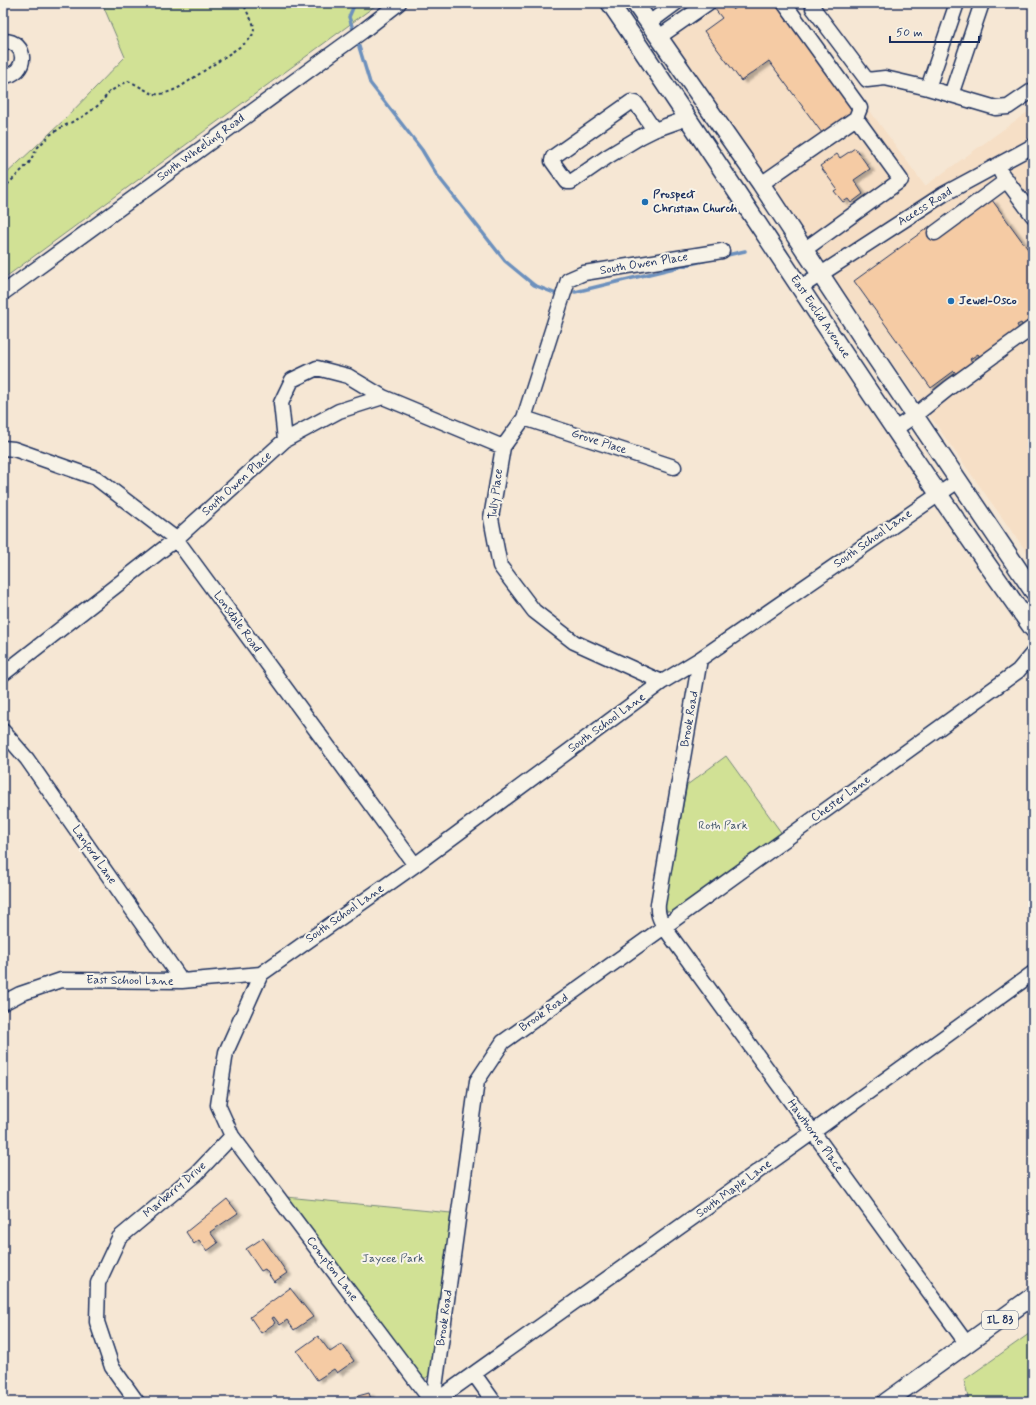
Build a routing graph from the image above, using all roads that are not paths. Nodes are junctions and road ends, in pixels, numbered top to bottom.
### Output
1 (399, 3) edge
2 (610, 3) edge
3 (635, 3) edge
4 (676, 3) edge
5 (708, 3) edge
6 (784, 3) edge
7 (814, 3) edge
8 (957, 3) edge
9 (982, 3) edge
10 (649, 22) junction
11 (659, 37) junction
12 (3, 41) edge
13 (3, 76) edge
14 (928, 88) junction
15 (1033, 90) edge
16 (951, 95) junction
17 (688, 118) junction
18 (856, 118) junction
19 (654, 130) junction
20 (1033, 146) edge
21 (996, 166) junction
22 (1007, 180) junction
23 (761, 184) junction
24 (1033, 216) edge
25 (935, 233) dead end
26 (804, 250) junction
27 (722, 251) dead end
28 (820, 274) junction
29 (568, 280) joint
30 (801, 287) junction
31 (3, 293) edge
32 (1033, 327) edge
33 (383, 397) junction
34 (914, 416) junction
35 (524, 418) junction
36 (895, 429) junction
37 (285, 440) junction
38 (503, 447) junction
39 (3, 448) edge
40 (674, 467) dead end
41 (958, 481) junction
42 (938, 494) junction
43 (176, 539) junction
44 (1033, 591) edge
45 (1033, 628) edge
46 (1033, 653) edge
47 (700, 659) junction
48 (1033, 666) edge
49 (1018, 671) junction
50 (3, 674) edge
51 (662, 682) junction
52 (3, 731) edge
53 (415, 865) junction
54 (664, 927) junction
55 (1033, 973) edge
56 (261, 974) junction
57 (182, 982) junction
58 (3, 1003) edge
59 (813, 1132) junction
60 (232, 1136) junction
61 (1033, 1296) edge
62 (967, 1344) junction
63 (474, 1374) junction
64 (137, 1402) edge
65 (433, 1402) edge
66 (494, 1402) edge
67 (886, 1402) edge

1 - 31 street, South Wheeling Road
2 - 17 main road, East Euclid Avenue
3 - 10 main road, East Euclid Avenue
4 - 10 street
5 - 11 street
6 - 18 street
7 - 14 street
8 - 14 street
9 - 16 street
10 - 11 main road, East Euclid Avenue
11 - 23 main road, East Euclid Avenue
12 - 13 street
14 - 16 street
15 - 16 street
17 - 19 street
17 - 30 main road, East Euclid Avenue
18 - 23 street
18 - 26 street
19 - 19 street
20 - 21 street, Access Road
21 - 22 street
21 - 28 street, Access Road
22 - 24 street
22 - 25 street
23 - 26 main road, East Euclid Avenue
26 - 28 main road, East Euclid Avenue
27 - 29 street, South Owen Place
28 - 30 street, Access Road
28 - 34 main road, East Euclid Avenue
29 - 35 street, Tully Place
30 - 36 main road, East Euclid Avenue
32 - 34 street
33 - 37 street, South Owen Place
33 - 37 street
33 - 38 street
34 - 36 street
34 - 41 main road, East Euclid Avenue
35 - 38 street, Tully Place
35 - 40 street, Grove Place
36 - 42 main road, East Euclid Avenue
37 - 43 street, South Owen Place
38 - 51 street, Tully Place
39 - 43 street, Lonsdale Road
41 - 42 street, South School Lane
41 - 44 main road, East Euclid Avenue
42 - 45 main road, East Euclid Avenue
42 - 47 street, South School Lane
43 - 50 street, South Owen Place
43 - 53 street, Lonsdale Road
46 - 49 street, Chester Lane
47 - 51 street, South School Lane
47 - 54 street, Brook Road
48 - 49 street, Chester Lane
49 - 54 street, Chester Lane
51 - 53 street, South School Lane
52 - 57 street, Lanford Lane
53 - 56 street, South School Lane
54 - 59 street, Hawthorne Place
54 - 65 street, Brook Road
55 - 59 street, South Maple Lane
56 - 57 street, East School Lane
56 - 60 street
57 - 58 street, East School Lane
59 - 62 street, Hawthorne Place
59 - 63 street, South Maple Lane
60 - 64 street, Marberry Drive
60 - 65 street, Compton Lane
61 - 62 main road, IL 83
62 - 67 main road, IL 83
63 - 65 street, South Maple Lane
63 - 66 street

